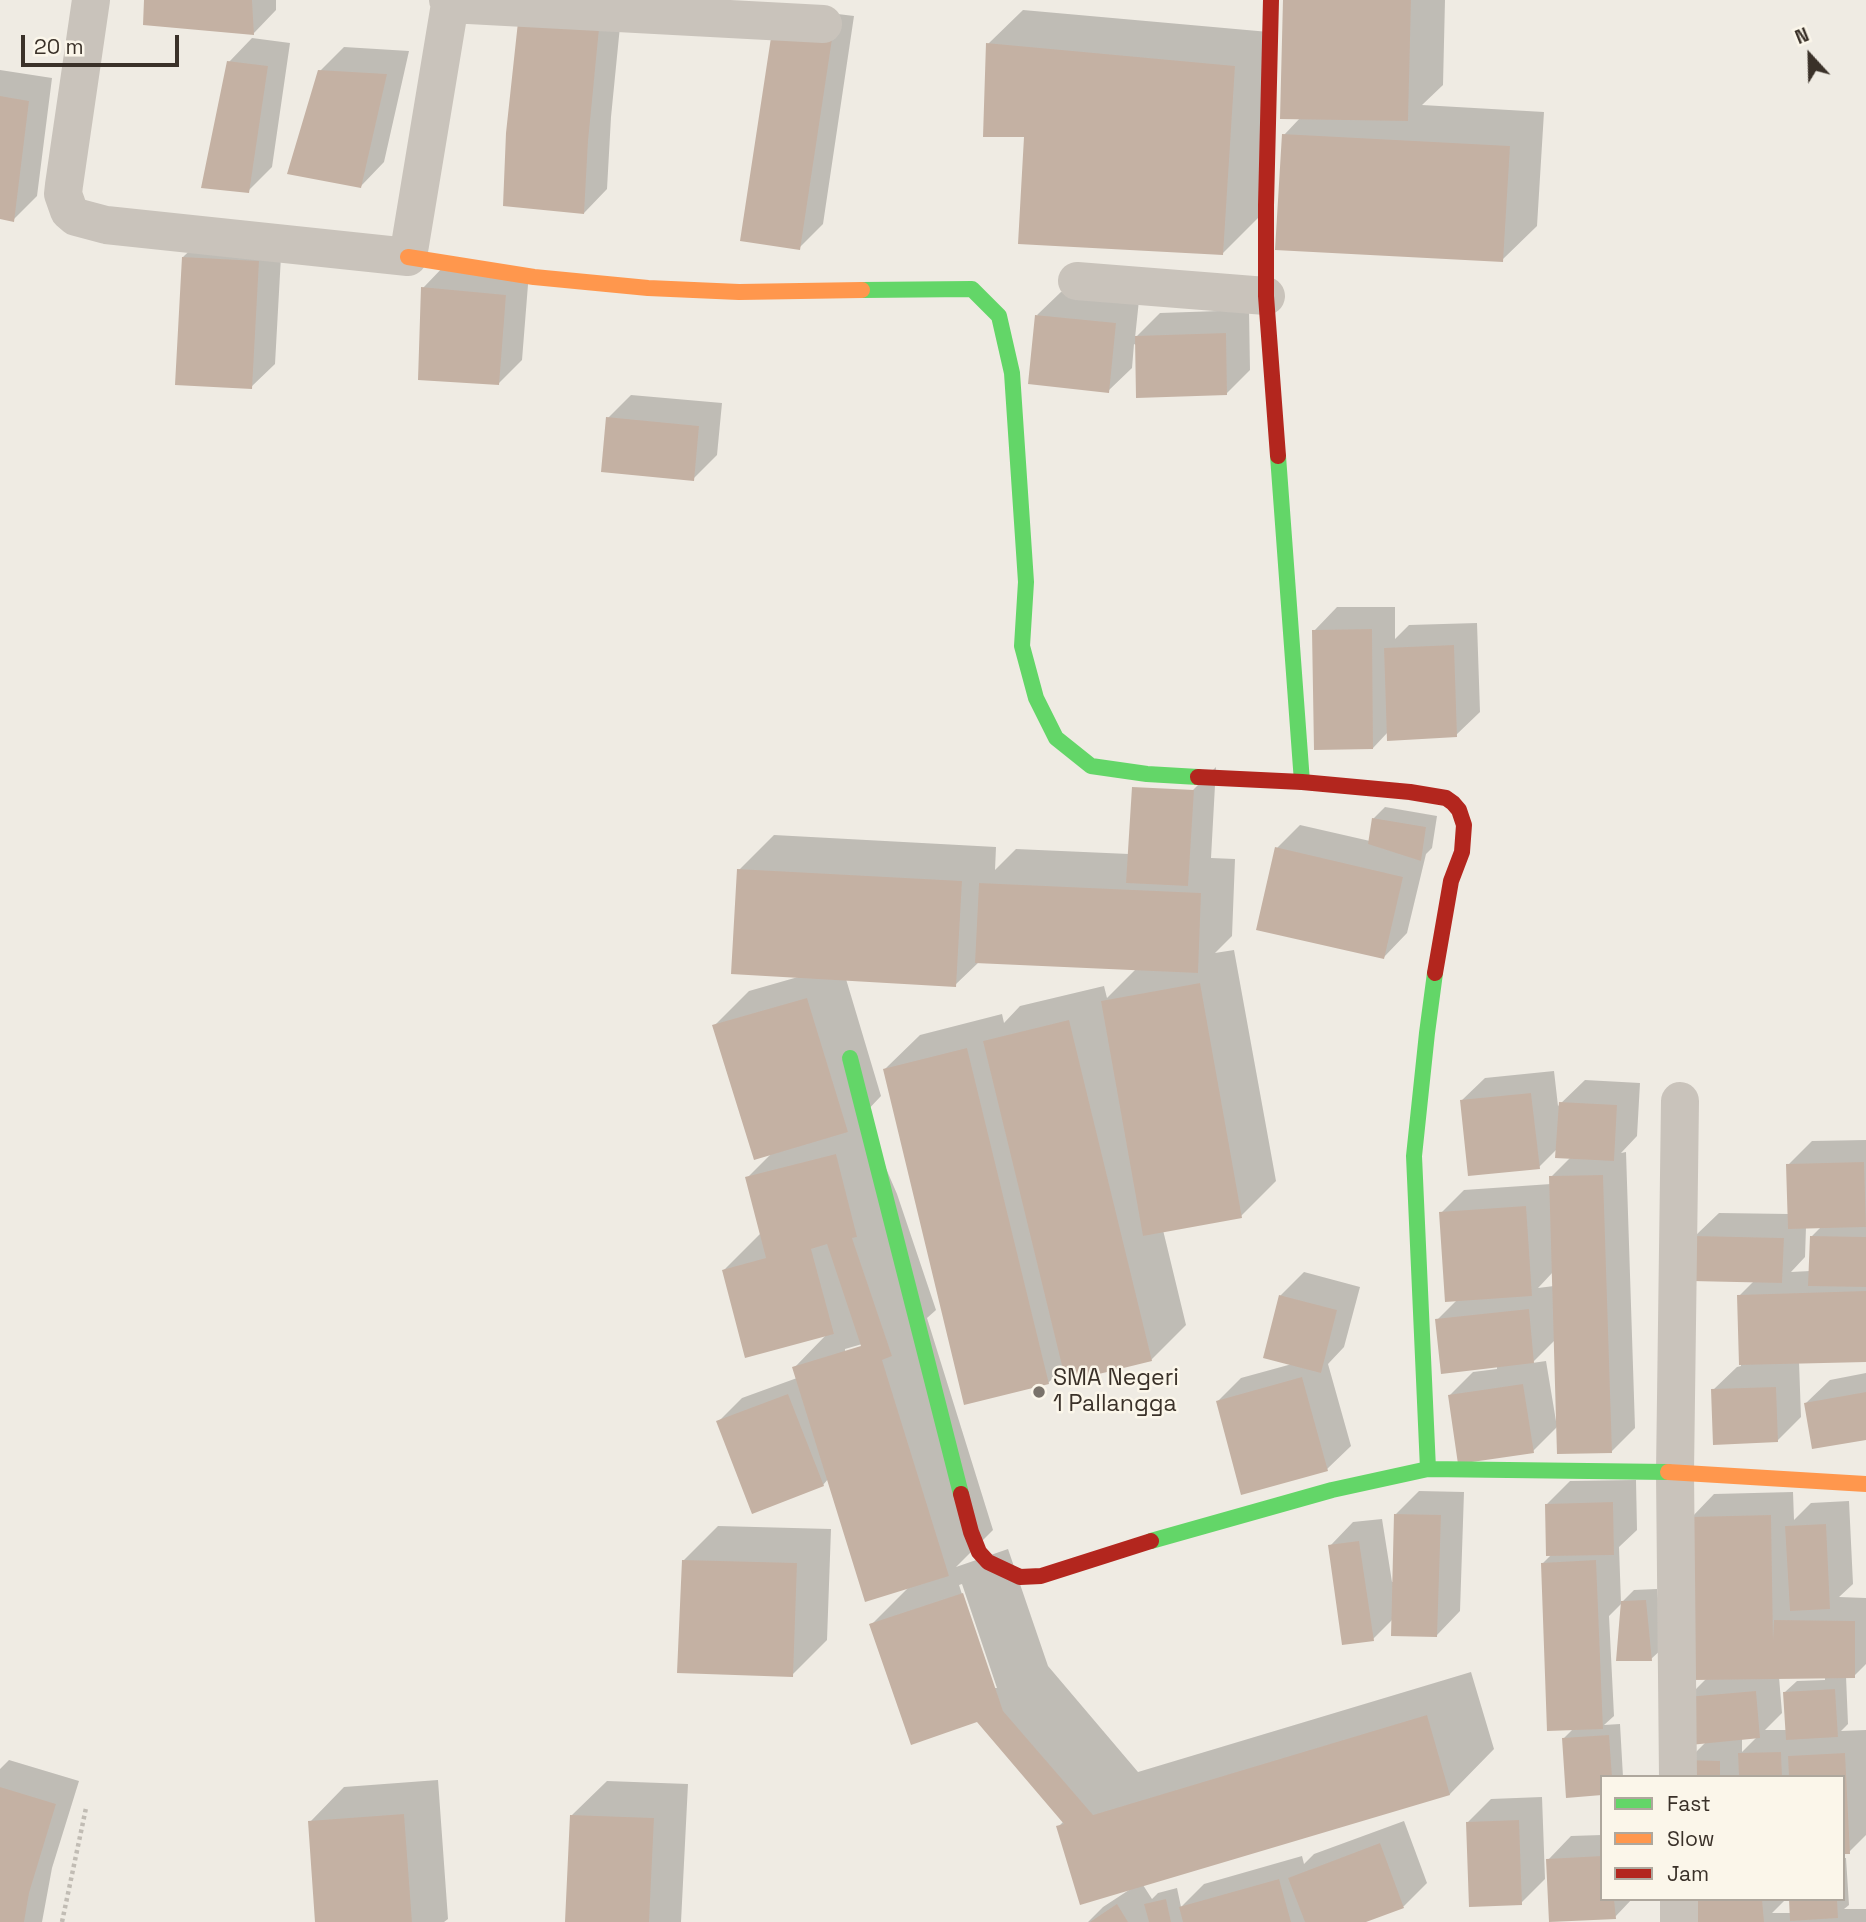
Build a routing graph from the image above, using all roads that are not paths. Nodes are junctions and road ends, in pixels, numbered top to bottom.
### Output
1 (91, 0) edge
2 (1271, 0) edge
3 (449, 2) edge
4 (824, 24) dead end
5 (408, 257) junction
6 (1077, 281) dead end
7 (1266, 296) junction
8 (1302, 782) junction
9 (850, 1058) dead end
10 (1680, 1101) dead end
11 (1428, 1469) junction
12 (1675, 1472) junction
13 (1866, 1484) edge
14 (1678, 1775) edge
15 (1679, 1901) edge
16 (1679, 1922) edge

1 - 5 street
2 - 7 street
3 - 4 street
3 - 5 street
5 - 8 street
6 - 7 street
7 - 8 street
8 - 11 street
9 - 11 street
10 - 12 street
11 - 12 street
12 - 13 street
12 - 14 street
15 - 16 street

